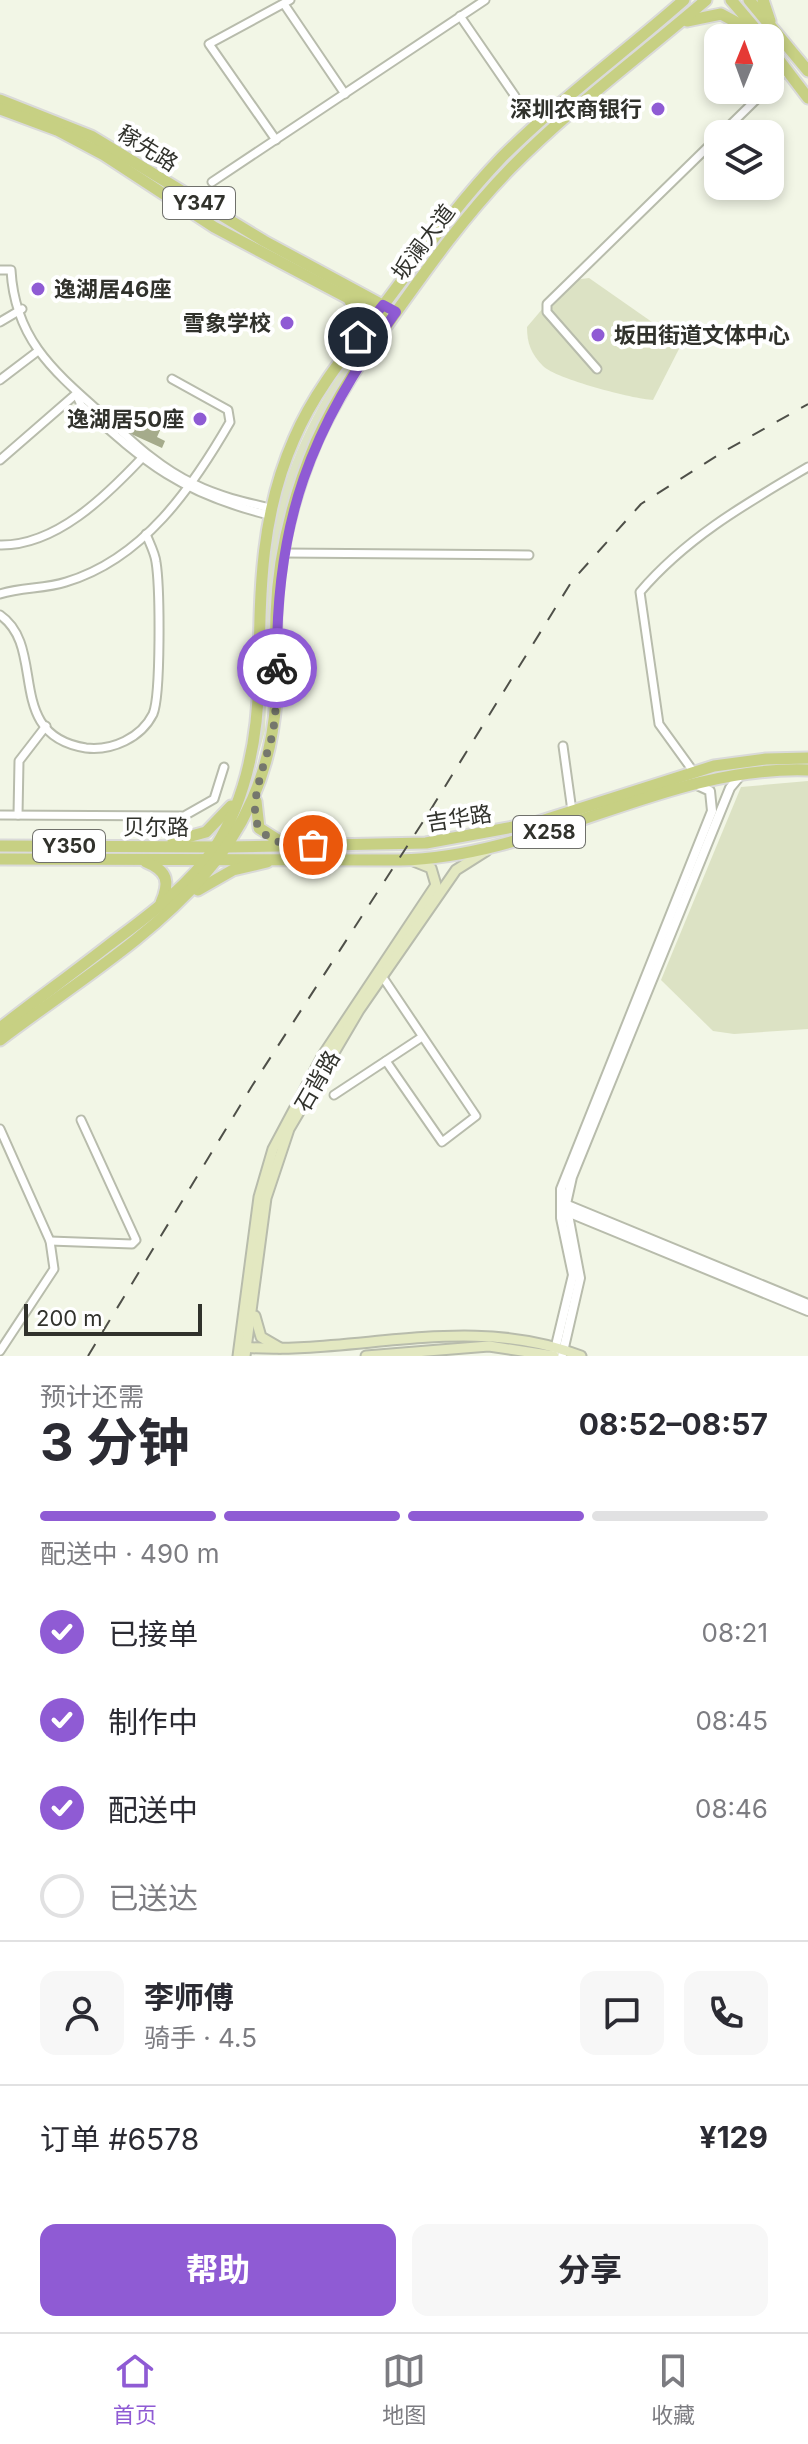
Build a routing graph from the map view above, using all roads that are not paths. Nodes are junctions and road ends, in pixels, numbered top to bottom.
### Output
1 (485, 0) edge
2 (706, 0) edge
3 (731, 0) edge
4 (749, 0) edge
5 (763, 0) edge
6 (682, 1) edge
7 (287, 2) edge
8 (460, 16) junction
9 (679, 24) junction
10 (739, 24) edge
11 (751, 24) edge
12 (769, 24) edge
13 (771, 24) edge
14 (784, 42) edge
15 (784, 67) edge
16 (786, 70) joint
17 (808, 71) edge
18 (345, 94) junction
19 (515, 96) dead end
20 (808, 98) edge
21 (0, 100) edge
22 (752, 104) edge
23 (0, 109) edge
24 (736, 120) edge
25 (276, 140) junction
26 (704, 152) edge
27 (212, 182) dead end
28 (0, 270) edge
29 (400, 282) junction
30 (352, 294) junction
31 (0, 295) edge
32 (12, 295) junction
33 (380, 309) junction
34 (19, 311) junction
35 (393, 316) junction
36 (0, 322) edge
37 (358, 337) junction
38 (38, 351) junction
39 (597, 369) dead end
40 (172, 379) dead end
41 (0, 380) edge
42 (76, 394) junction
43 (144, 456) junction
44 (0, 460) edge
45 (808, 467) edge
46 (189, 486) junction
47 (269, 511) junction
48 (146, 534) junction
49 (0, 545) edge
50 (283, 553) junction
51 (529, 555) dead end
52 (0, 594) edge
53 (0, 615) edge
54 (46, 726) junction
55 (563, 746) dead end
56 (808, 758) edge
57 (224, 767) dead end
58 (808, 770) edge
59 (742, 774) junction
60 (694, 778) junction
61 (241, 792) junction
62 (256, 792) junction
63 (572, 811) junction
64 (0, 815) edge
65 (18, 815) junction
66 (0, 844) edge
67 (286, 844) junction
68 (486, 851) junction
69 (138, 853) junction
70 (217, 853) junction
71 (285, 858) junction
72 (0, 859) edge
73 (411, 860) junction
74 (187, 897) junction
75 (159, 907) junction
76 (382, 976) junction
77 (0, 1028) edge
78 (422, 1037) junction
79 (0, 1040) edge
80 (386, 1061) junction
81 (334, 1095) dead end
82 (81, 1120) dead end
83 (0, 1129) edge
84 (563, 1207) junction
85 (50, 1241) junction
86 (253, 1297) junction
87 (808, 1304) edge
88 (808, 1311) edge
89 (0, 1351) edge
90 (241, 1353) edge
91 (295, 1353) junction
92 (558, 1353) edge
93 (366, 1356) edge
94 (581, 1356) edge

1 - 8 street
2 - 9 main road, 坂澜大道
3 - 11 main road
4 - 12 main road
5 - 13 main road
6 - 29 main road, 坂澜大道
7 - 18 street
7 - 25 street
8 - 18 street
8 - 19 street
9 - 10 main road
9 - 35 main road, 坂澜大道
14 - 17 main road
15 - 16 main road
16 - 20 main road
18 - 25 street
21 - 30 main road, 稼先路 / Y347
22 - 24 street
23 - 30 main road, 稼先路 / Y347
25 - 27 street
26 - 39 street
28 - 32 street
29 - 30 main road
29 - 33 main road, 坂澜大道
30 - 33 main road, 稼先路 / Y347
30 - 37 main road
31 - 32 street
32 - 34 street
33 - 35 main road, 稼先路 / Y347
33 - 37 main road, 坂澜大道
34 - 36 street
34 - 38 street
35 - 50 main road, 坂澜大道
37 - 47 main road, 坂澜大道
38 - 41 street
38 - 42 street
40 - 46 street
42 - 43 street
42 - 44 street
43 - 46 street
43 - 49 street
45 - 60 street
46 - 47 street
46 - 48 street
47 - 61 main road, 坂澜大道
48 - 52 street
48 - 54 street
50 - 51 street
50 - 62 main road, 坂澜大道
53 - 54 street
54 - 65 street
55 - 63 street
56 - 60 main road, 吉华路 / X258
57 - 65 street
58 - 59 main road, 吉华路 / X258
59 - 60 main road, 吉华路 / X258
59 - 84 street
60 - 63 main road, 吉华路 / X258
60 - 68 main road, 吉华路 / X258
60 - 84 street
61 - 69 main road
61 - 70 main road, 坂澜大道
62 - 67 main road
62 - 70 main road, 坂澜大道
63 - 67 main road, 吉华路 / X258
64 - 65 street
66 - 69 main road, 贝尔路 / Y350
67 - 70 main road, 吉华路 / X258
68 - 73 main road, 吉华路 / X258
68 - 76 main road, 石背路
69 - 70 main road, 贝尔路 / Y350
69 - 72 main road, 贝尔路 / Y350
69 - 75 main road
70 - 71 main road, 吉华路 / X258
70 - 74 main road
70 - 75 main road
71 - 73 main road, 吉华路 / X258
71 - 74 main road, X258
73 - 90 main road, 石背路
74 - 79 main road, X258
75 - 77 main road
76 - 78 street
76 - 86 main road, 石背路
78 - 80 street
78 - 80 street
80 - 81 street
82 - 85 street
83 - 85 street
84 - 87 street
84 - 88 street
84 - 92 street
85 - 89 street
86 - 90 main road, 石背路
86 - 91 main road
90 - 91 main road
91 - 92 main road
92 - 93 main road
92 - 94 main road

